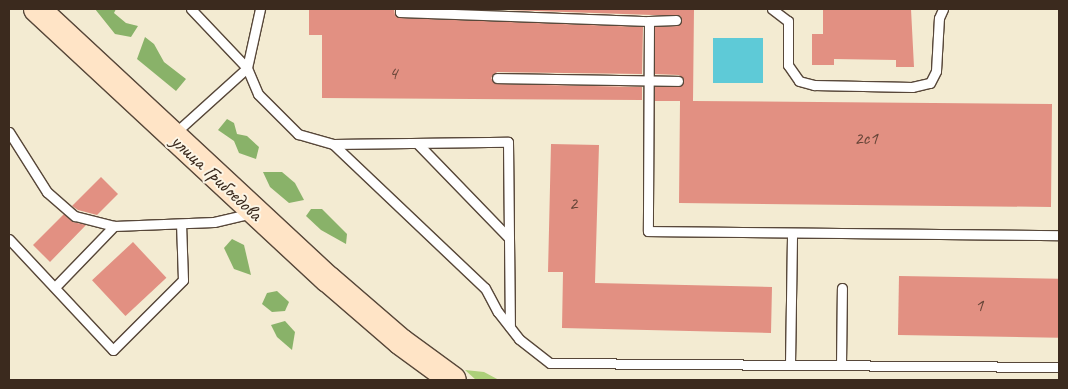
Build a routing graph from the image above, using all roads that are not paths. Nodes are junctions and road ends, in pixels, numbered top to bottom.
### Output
1 (37, 9) edge
2 (191, 9) edge
3 (260, 9) edge
4 (400, 9) edge
5 (772, 9) edge
6 (944, 9) edge
7 (676, 20) dead end
8 (649, 21) junction
9 (247, 68) junction
10 (496, 78) dead end
11 (648, 80) junction
12 (678, 81) dead end
13 (9, 132) edge
14 (173, 135) junction
15 (418, 143) junction
16 (333, 144) junction
17 (255, 212) junction
18 (181, 224) junction
19 (114, 226) junction
20 (792, 233) junction
21 (1059, 235) edge
22 (509, 238) junction
23 (9, 239) edge
24 (55, 287) junction
25 (842, 288) dead end
26 (510, 327) junction
27 (401, 342) junction
28 (790, 364) junction
29 (841, 365) junction
30 (1059, 367) edge
31 (426, 380) edge
32 (453, 380) edge

1 - 14 main road, улица Грибоедова
2 - 9 lane
3 - 9 lane
4 - 8 lane
5 - 6 lane
7 - 8 lane
8 - 11 lane
9 - 14 lane
9 - 16 lane
10 - 11 lane
11 - 12 lane
11 - 20 lane
13 - 19 lane
14 - 17 main road, улица Грибоедова
15 - 16 lane
15 - 22 lane
15 - 22 lane
16 - 26 lane
17 - 18 lane
17 - 27 main road, улица Грибоедова
18 - 19 lane
18 - 24 lane
19 - 24 lane
20 - 21 lane
20 - 28 lane
22 - 26 lane
23 - 24 lane
25 - 29 lane
26 - 28 lane
27 - 31 main road
27 - 32 main road
28 - 29 lane
29 - 30 lane

